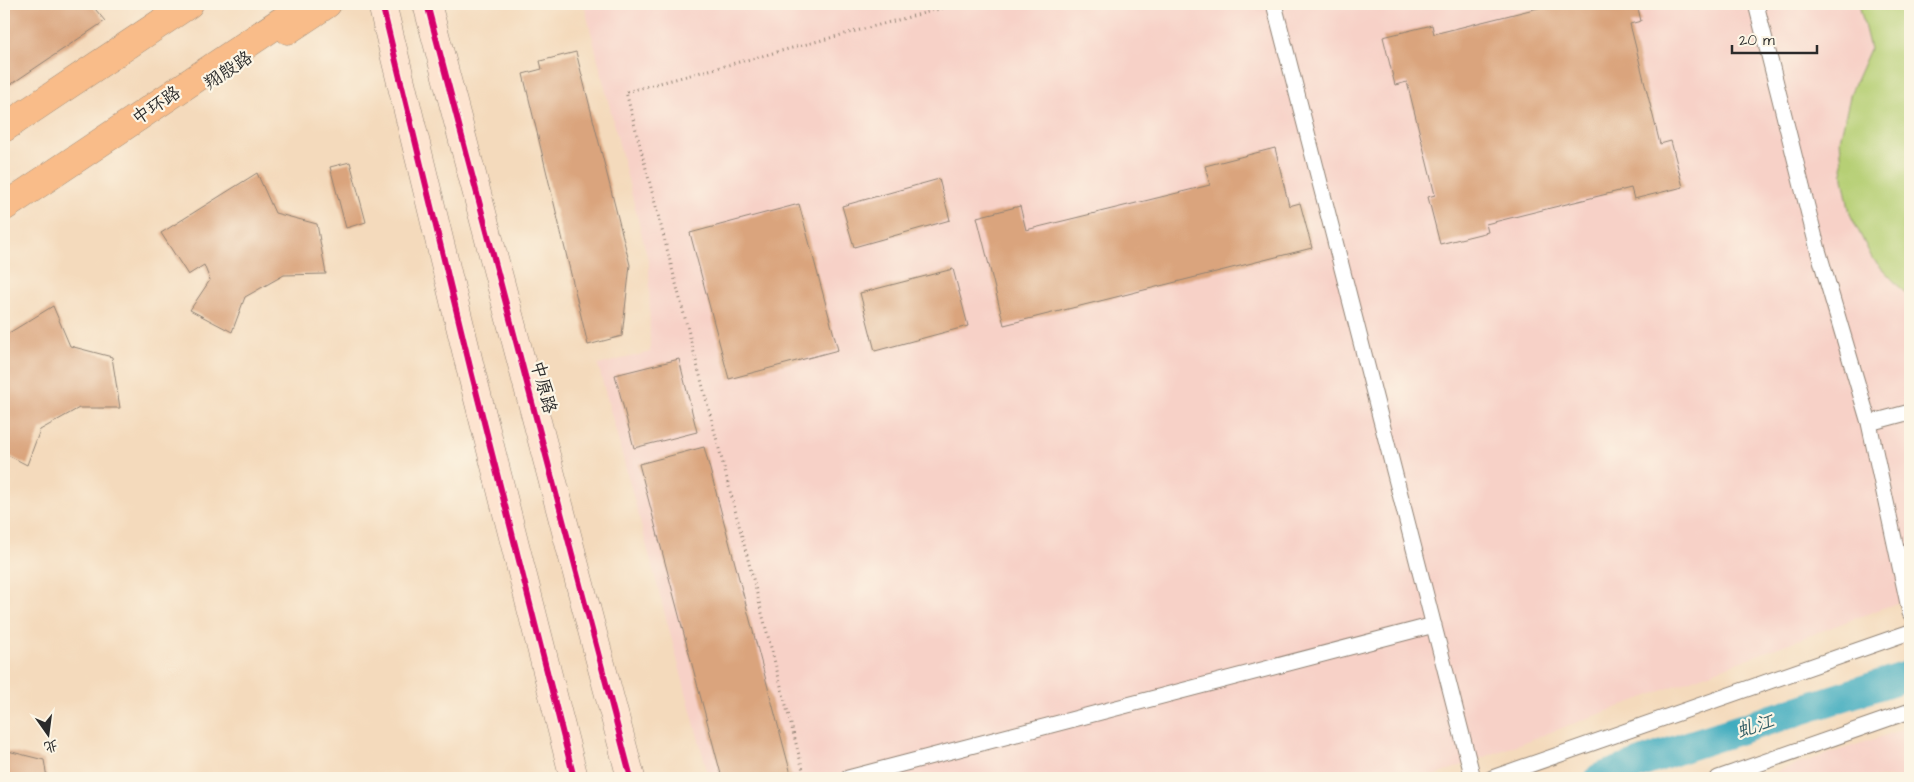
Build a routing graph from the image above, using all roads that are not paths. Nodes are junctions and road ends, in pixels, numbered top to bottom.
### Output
1 (176, 4) edge
2 (189, 4) edge
3 (307, 4) edge
4 (327, 4) edge
5 (382, 4) edge
6 (427, 4) edge
7 (1274, 4) edge
8 (1756, 4) edge
9 (4, 120) edge
10 (4, 128) edge
11 (4, 206) edge
12 (4, 220) edge
13 (1910, 412) edge
14 (1869, 423) junction
15 (1910, 613) edge
16 (1434, 626) junction
17 (1910, 632) edge
18 (1910, 711) edge
19 (574, 778) edge
20 (630, 778) edge
21 (848, 778) edge
22 (1473, 778) edge
23 (1492, 778) edge
24 (1718, 778) edge

1 - 9 main road
2 - 10 main road
3 - 11 main road, 中环路
4 - 12 main road, 翔殷路
5 - 19 main road
6 - 20 main road, 中原路
7 - 16 lane
8 - 14 lane
13 - 14 lane
14 - 15 lane
16 - 21 lane
16 - 22 lane
17 - 23 lane
18 - 24 lane

